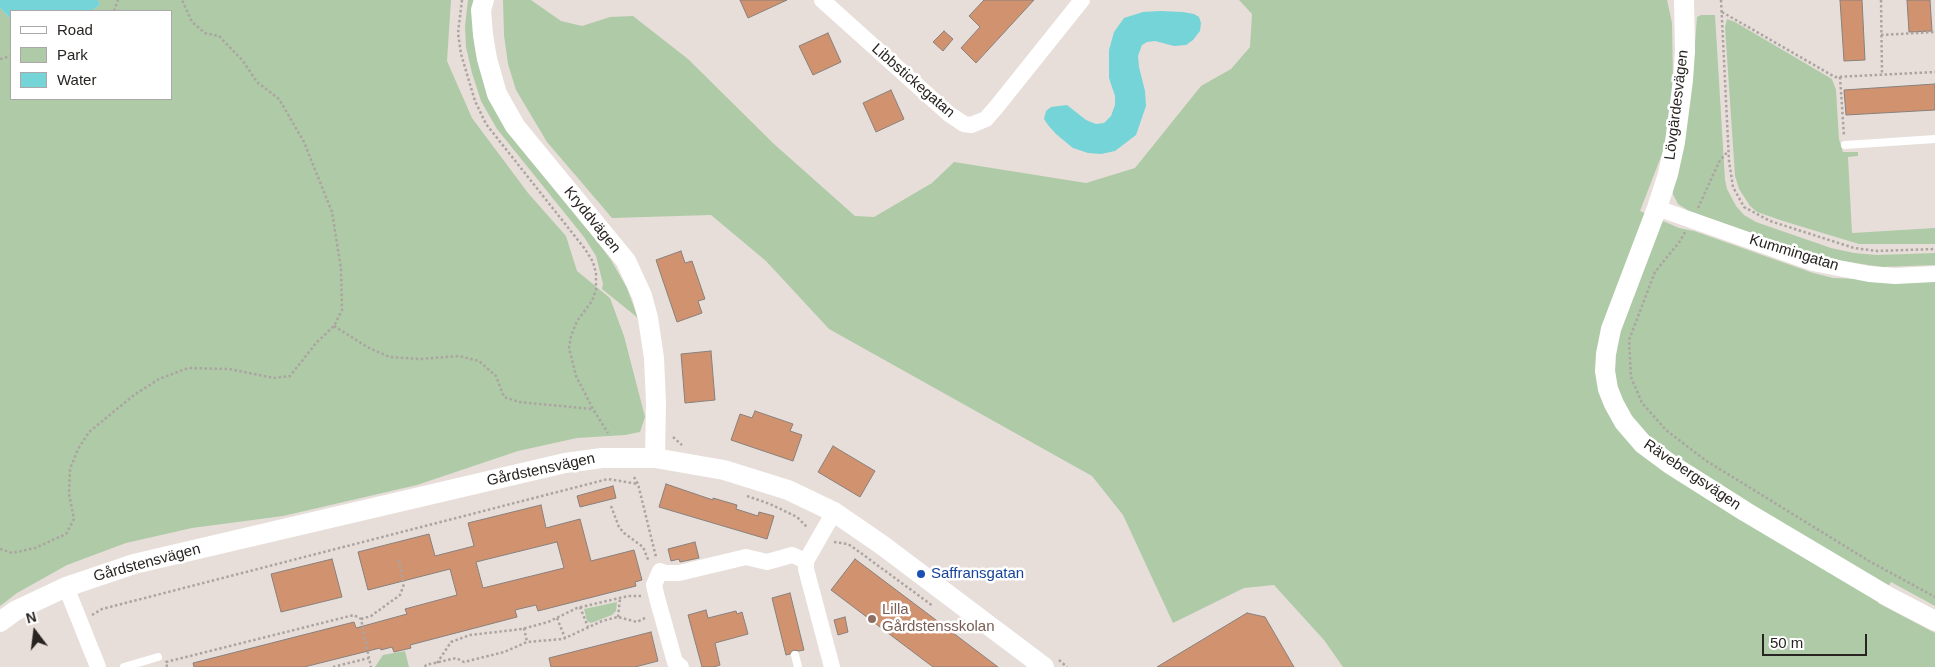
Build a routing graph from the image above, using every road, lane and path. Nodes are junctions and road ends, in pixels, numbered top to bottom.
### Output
1 (182, 0) edge
2 (462, 0) edge
3 (484, 0) edge
4 (822, 0) edge
5 (1082, 0) edge
6 (1684, 0) edge
7 (1721, 0) edge
8 (1881, 0) edge
9 (1722, 12) junction
10 (1935, 32) edge
11 (1882, 35) junction
12 (1935, 72) edge
13 (1882, 75) junction
14 (1840, 77) junction
15 (1935, 139) edge
16 (1846, 145) joint
17 (1728, 151) junction
18 (1657, 208) junction
19 (1691, 220) junction
20 (1935, 249) edge
21 (1935, 274) edge
22 (334, 326) junction
23 (592, 409) junction
24 (608, 433) dead end
25 (672, 434) dead end
26 (684, 446) dead end
27 (655, 458) junction
28 (634, 477) dead end
29 (638, 484) junction
30 (611, 506) dead end
31 (834, 512) junction
32 (814, 532) junction
33 (0, 549) edge
34 (399, 560) dead end
35 (806, 561) junction
36 (660, 571) junction
37 (66, 587) junction
38 (648, 596) dead end
39 (1935, 597) edge
40 (620, 598) junction
41 (580, 607) junction
42 (937, 610) dead end
43 (650, 616) dead end
44 (618, 617) junction
45 (361, 618) junction
46 (557, 618) junction
47 (1935, 621) edge
48 (0, 622) edge
49 (80, 623) junction
50 (588, 627) junction
51 (524, 628) junction
52 (565, 638) junction
53 (527, 642) junction
54 (795, 656) dead end
55 (158, 658) dead end
56 (369, 658) junction
57 (1048, 661) edge
58 (437, 662) junction
59 (98, 667) edge
60 (124, 667) edge
61 (167, 667) edge
62 (333, 667) edge
63 (371, 667) edge
64 (425, 667) edge
65 (681, 667) edge
66 (798, 667) edge
67 (832, 667) edge
68 (1067, 667) edge

1 - 22 path
2 - 23 path
3 - 27 street, Kryddvägen
4 - 5 street, Libbstickegatan
6 - 18 street, Lövgärdesvägen
7 - 9 path
8 - 11 path
9 - 14 path
9 - 17 path
10 - 11 path
11 - 13 path
12 - 13 path
13 - 14 path
14 - 16 path
15 - 16 lane
17 - 19 path
17 - 20 path
18 - 19 street, Kummingatan
18 - 47 street, Rävebergsvägen
19 - 21 street, Kummingatan
19 - 39 path
22 - 23 path
22 - 33 path
23 - 24 path
25 - 26 path
27 - 31 street, Gårdstensvägen
27 - 37 street, Gårdstensvägen
28 - 29 path
29 - 36 path
29 - 49 path
30 - 36 path
31 - 32 street
31 - 57 street, Gårdstensvägen
32 - 35 street
32 - 42 path
34 - 45 path
35 - 36 street
35 - 67 street
36 - 65 street
37 - 48 street, Gårdstensvägen
37 - 49 street
38 - 40 path
40 - 41 path
40 - 44 path
41 - 46 path
41 - 50 path
43 - 44 path
44 - 50 path
45 - 56 path
45 - 61 path
46 - 51 path
46 - 52 path
49 - 59 street
50 - 52 path
51 - 53 path
51 - 58 path
52 - 53 path
53 - 58 path
54 - 66 lane
55 - 60 lane
56 - 62 path
56 - 63 path
57 - 68 path
58 - 64 path

